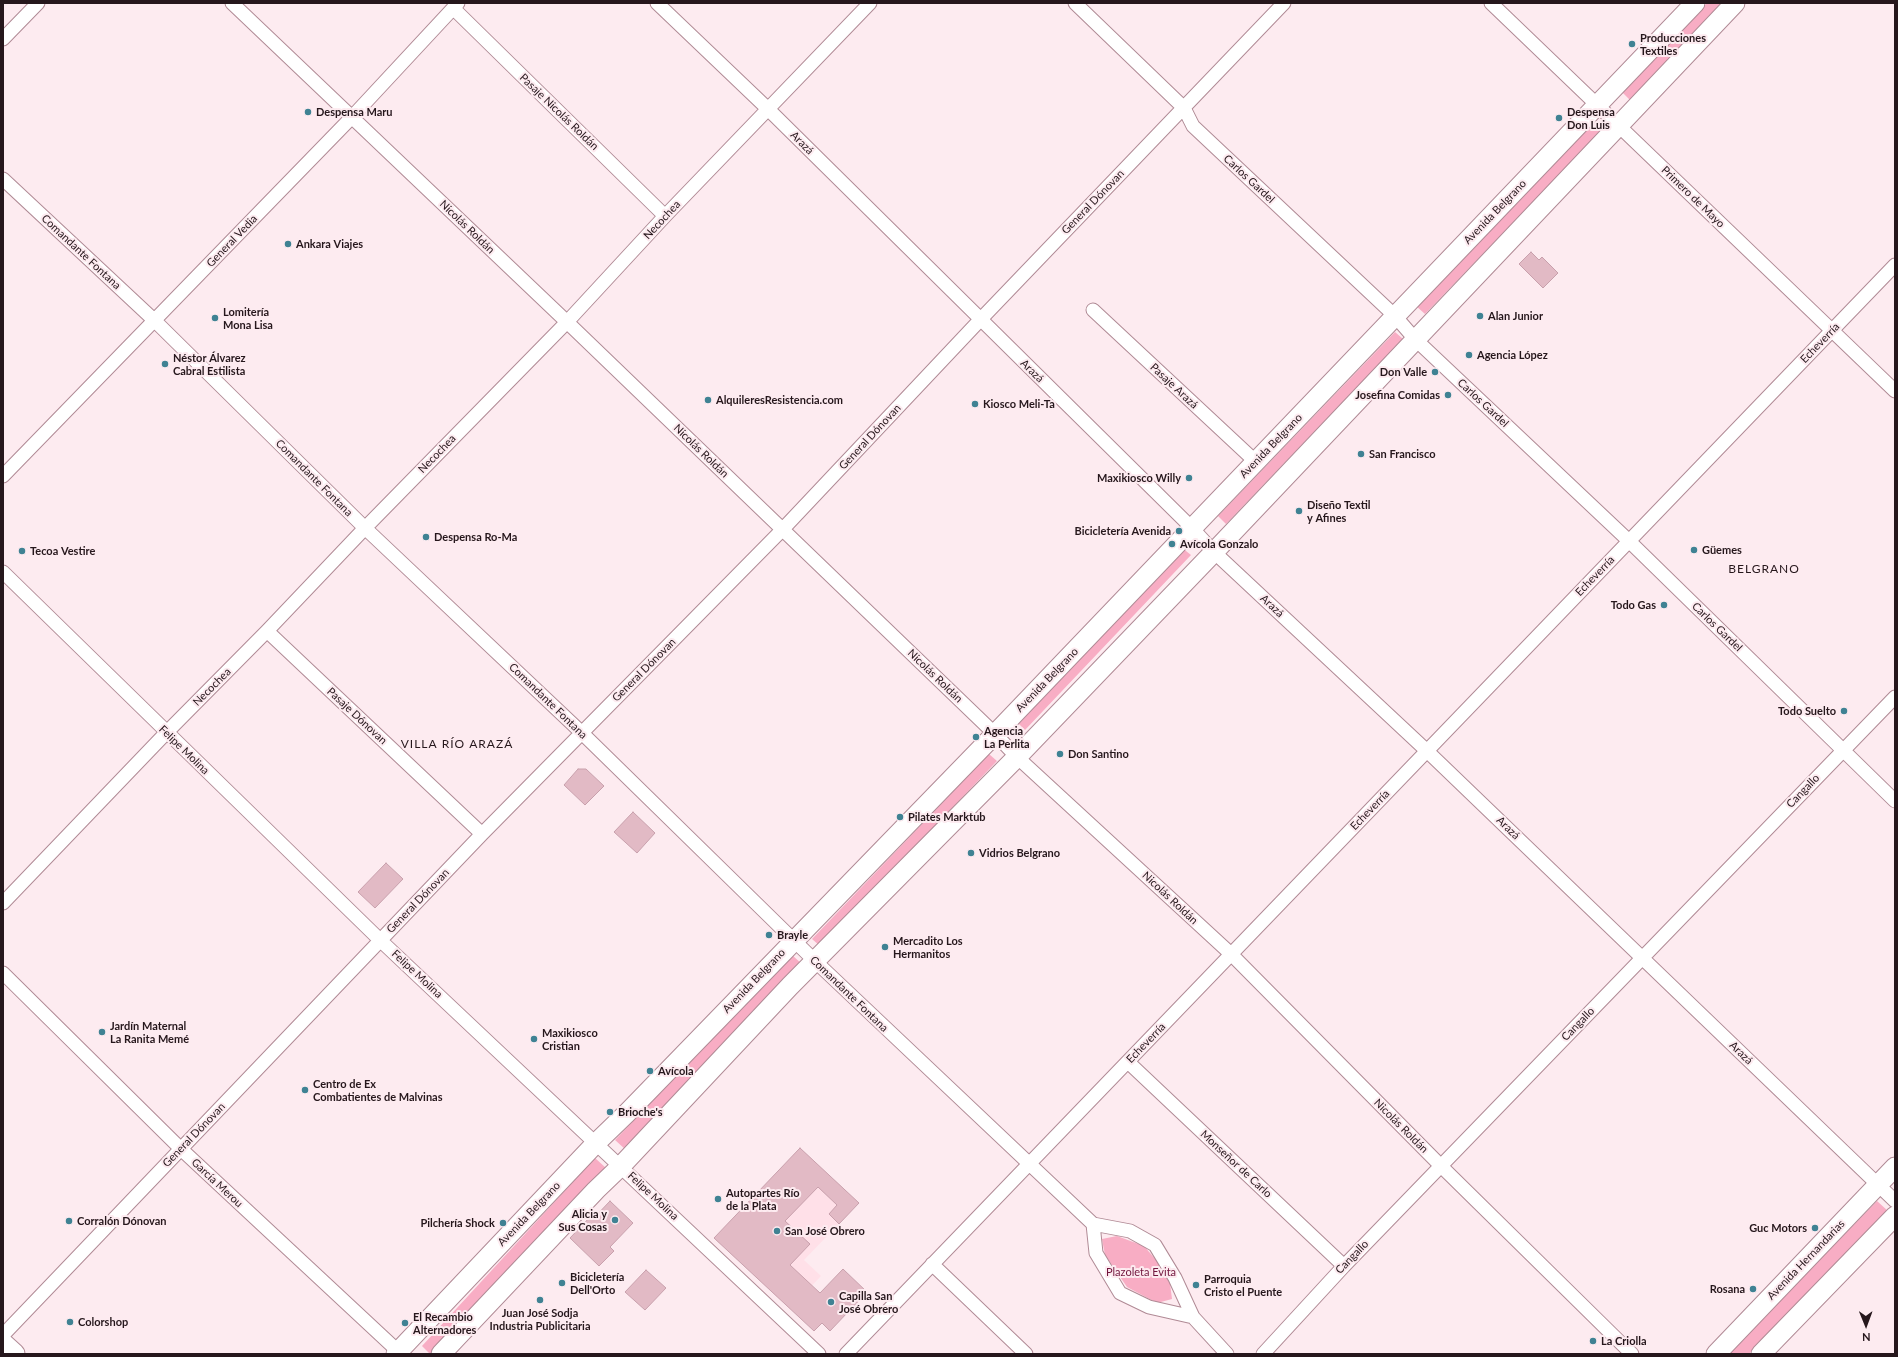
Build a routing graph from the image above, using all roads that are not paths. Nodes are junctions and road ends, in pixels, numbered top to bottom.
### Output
1 (38, 3) edge
2 (232, 3) edge
3 (657, 3) edge
4 (870, 3) edge
5 (1075, 3) edge
6 (1284, 3) edge
7 (1491, 3) edge
8 (1695, 3) edge
9 (1735, 3) edge
10 (455, 5) edge
11 (3, 39) edge
12 (1598, 105) junction
13 (1184, 108) junction
14 (768, 109) junction
15 (352, 117) junction
16 (1619, 126) junction
17 (3, 179) edge
18 (665, 216) junction
19 (1895, 265) edge
20 (1092, 310) dead end
21 (1395, 316) junction
22 (980, 320) junction
23 (155, 321) junction
24 (567, 322) junction
25 (1831, 331) junction
26 (1415, 339) junction
27 (1895, 391) edge
28 (1256, 462) junction
29 (3, 476) edge
30 (365, 528) junction
31 (1192, 528) junction
32 (782, 530) junction
33 (1629, 541) junction
34 (1214, 552) junction
35 (3, 572) edge
36 (267, 631) junction
37 (1895, 697) edge
38 (166, 733) junction
39 (582, 733) junction
40 (995, 734) junction
41 (1842, 750) junction
42 (1427, 751) junction
43 (1017, 757) junction
44 (1895, 800) edge
45 (482, 834) junction
46 (3, 903) edge
47 (380, 940) junction
48 (794, 940) junction
49 (1231, 954) junction
50 (1643, 957) junction
51 (816, 962) junction
52 (3, 973) edge
53 (1128, 1062) junction
54 (596, 1143) junction
55 (181, 1149) junction
56 (1028, 1164) junction
57 (621, 1166) junction
58 (1441, 1166) junction
59 (1895, 1167) edge
60 (1877, 1185) junction
61 (1895, 1201) edge
62 (1895, 1216) edge
63 (1092, 1224) junction
64 (932, 1264) junction
65 (1344, 1266) junction
66 (1193, 1317) junction
67 (3, 1335) edge
68 (3, 1344) edge
69 (399, 1353) edge
70 (14, 1354) edge
71 (440, 1354) edge
72 (819, 1354) edge
73 (846, 1354) edge
74 (1026, 1354) edge
75 (1227, 1354) edge
76 (1263, 1354) edge
77 (1632, 1354) edge
78 (1716, 1354) edge
79 (1760, 1354) edge

1 - 11 street
2 - 15 street, Nicolás Roldán
3 - 14 street, Arazá
4 - 14 street, Necochea
5 - 13 street, Carlos Gardel
6 - 13 street, General Dónovan
7 - 12 street, Primero de Mayo
8 - 12 main road, Avenida Belgrano
9 - 16 main road
10 - 15 street, General Vedia
10 - 18 street, Pasaje Nicolás Roldán
12 - 16 street, Primero de Mayo
12 - 21 main road, Avenida Belgrano
13 - 21 street, Carlos Gardel
13 - 22 street, General Dónovan
14 - 18 street, Necochea
14 - 22 street, Arazá
15 - 23 street, General Vedia
15 - 24 street, Nicolás Roldán
16 - 25 street, Primero de Mayo
16 - 26 main road
17 - 23 street, Comandante Fontana
18 - 24 street, Necochea
19 - 25 street, Echeverría
20 - 28 street, Pasaje Arazá
21 - 26 street, Carlos Gardel
21 - 28 main road, Avenida Belgrano
22 - 31 street, Arazá
22 - 32 street, General Dónovan
23 - 29 street, General Vedia
23 - 30 street, Comandante Fontana
24 - 30 street, Necochea
24 - 32 street, Nicolás Roldán
25 - 27 street, Primero de Mayo
25 - 33 street, Echeverría
26 - 33 street, Carlos Gardel
26 - 34 main road
28 - 31 main road, Avenida Belgrano
30 - 36 street, Necochea
30 - 39 street, Comandante Fontana
31 - 34 street, Arazá
31 - 40 main road, Avenida Belgrano
32 - 39 street, General Dónovan
32 - 40 street, Nicolás Roldán
33 - 41 street, Carlos Gardel
33 - 42 street, Echeverría
34 - 42 street, Arazá
34 - 43 main road
35 - 38 street, Felipe Molina
36 - 38 street, Necochea
36 - 45 street, Pasaje Dónovan
37 - 41 street, Cangallo
38 - 46 street, Necochea
38 - 47 street, Felipe Molina
39 - 45 street, General Dónovan
39 - 48 street, Comandante Fontana
40 - 43 street, Nicolás Roldán
40 - 48 main road, Avenida Belgrano
41 - 44 street, Carlos Gardel
41 - 50 street, Cangallo
42 - 49 street, Echeverría
42 - 50 street, Arazá
43 - 49 street, Nicolás Roldán
43 - 51 main road
45 - 47 street, General Dónovan
47 - 54 street, Felipe Molina
47 - 55 street, General Dónovan
48 - 51 street, Comandante Fontana
48 - 54 main road, Avenida Belgrano
49 - 53 street, Echeverría
49 - 58 street, Nicolás Roldán
50 - 58 street, Cangallo
50 - 60 street, Arazá
51 - 56 street, Comandante Fontana
51 - 57 main road
52 - 55 street, García Merou
53 - 56 street, Echeverría
53 - 65 street, Monseñor de Carlo
54 - 57 street, Felipe Molina
54 - 69 main road, Avenida Belgrano
55 - 67 street, General Dónovan
55 - 69 street, García Merou
56 - 63 street, Comandante Fontana
56 - 64 street, Echeverría
57 - 71 main road
57 - 72 street, Felipe Molina
58 - 65 street, Cangallo
58 - 77 street, Nicolás Roldán
59 - 60 main road, Avenida Hernandarias
60 - 61 street, Arazá
60 - 78 main road, Avenida Hernandarias
62 - 79 main road
63 - 66 street
63 - 66 street
64 - 73 street, Echeverría
64 - 74 street
65 - 76 street, Cangallo
66 - 75 street
68 - 70 main road

